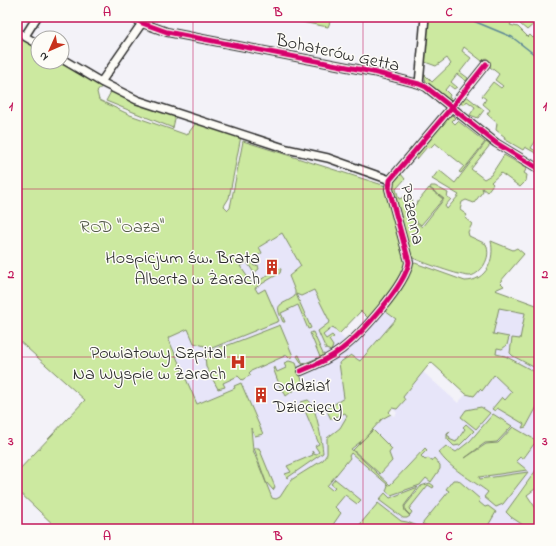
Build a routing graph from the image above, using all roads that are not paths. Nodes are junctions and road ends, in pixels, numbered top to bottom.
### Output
1 (37, 17) edge
2 (133, 17) edge
3 (425, 17) edge
4 (142, 23) junction
5 (17, 32) edge
6 (25, 36) junction
7 (30, 39) edge
8 (70, 64) edge
9 (486, 64) dead end
10 (101, 82) junction
11 (419, 84) junction
12 (451, 108) junction
13 (539, 168) edge
14 (390, 180) junction
15 (301, 371) dead end

1 - 6 street
2 - 4 street, Bohaterów Getta
3 - 11 street
4 - 10 street
4 - 11 street, Bohaterów Getta
5 - 6 street
6 - 7 street
8 - 10 street, Pszenna
9 - 12 street, Pszenna
10 - 14 street, Pszenna
11 - 12 street, Bohaterów Getta
12 - 13 street, Bohaterów Getta
12 - 14 street, Pszenna
14 - 15 street, Pszenna

